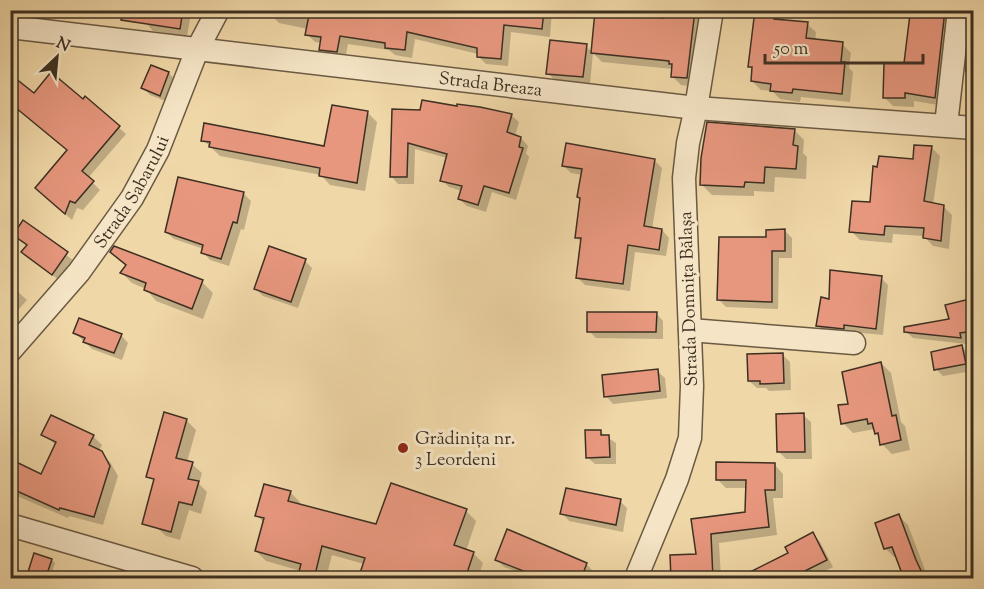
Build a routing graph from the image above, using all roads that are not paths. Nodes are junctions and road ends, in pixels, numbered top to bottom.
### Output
1 (218, 10) edge
2 (711, 10) edge
3 (959, 10) edge
4 (10, 27) edge
5 (196, 50) junction
6 (696, 108) junction
7 (945, 126) junction
8 (974, 128) edge
9 (690, 330) junction
10 (854, 343) dead end
11 (10, 351) edge
12 (10, 525) edge
13 (192, 579) edge
14 (636, 579) edge

1 - 5 street, Strada Sabarului
2 - 6 street, Strada Domnița Bălașa
3 - 7 street
4 - 5 street, Strada Breaza
5 - 6 street, Strada Breaza
5 - 11 street, Strada Sabarului
6 - 7 street, Strada Breaza
6 - 9 street, Strada Domnița Bălașa
7 - 8 street, Strada Breaza
9 - 10 street
9 - 14 street, Strada Domnița Bălașa
12 - 13 street

